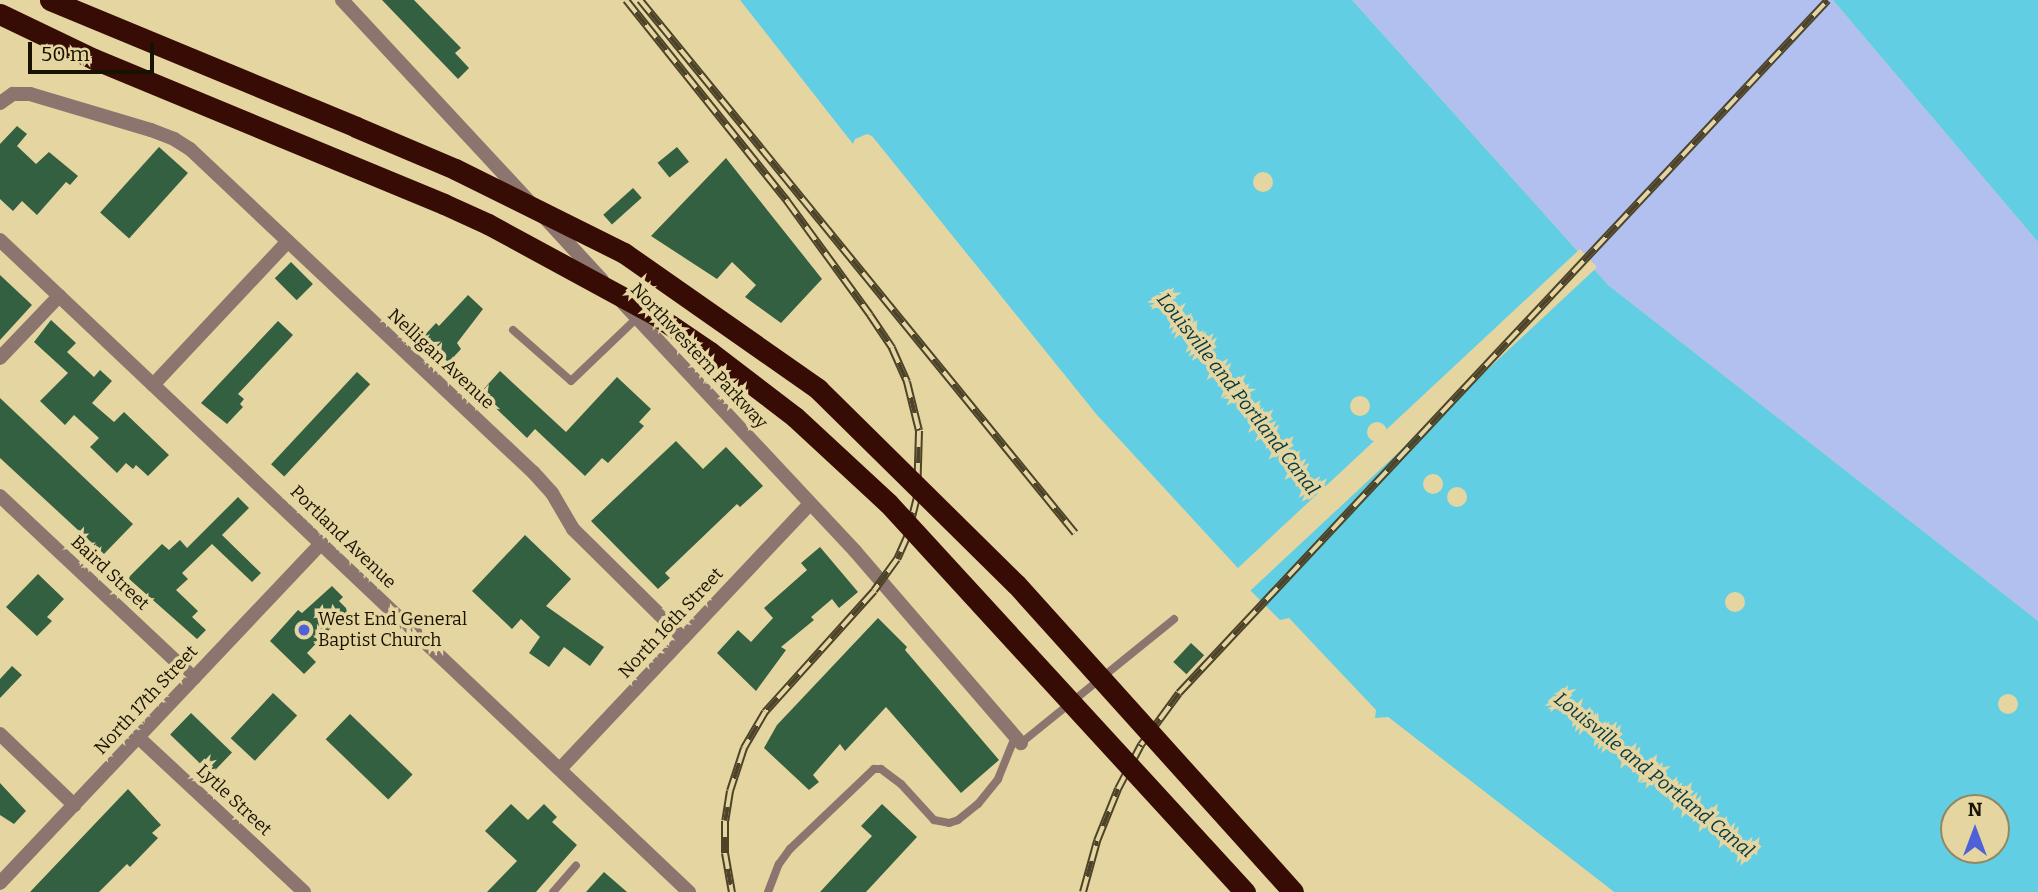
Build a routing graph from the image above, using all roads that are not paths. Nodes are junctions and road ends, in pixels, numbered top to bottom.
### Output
1 (50, 0) edge
2 (342, 0) edge
3 (0, 14) edge
4 (0, 103) edge
5 (0, 240) edge
6 (288, 241) junction
7 (60, 296) junction
8 (637, 317) junction
9 (513, 330) dead end
10 (0, 358) edge
11 (153, 385) junction
12 (0, 496) edge
13 (810, 505) junction
14 (321, 543) junction
15 (1174, 620) dead end
16 (683, 638) junction
17 (194, 678) junction
18 (0, 734) edge
19 (138, 737) junction
20 (1018, 740) junction
21 (560, 769) junction
22 (74, 805) junction
23 (576, 866) dead end
24 (0, 883) edge
25 (304, 892) edge
26 (553, 892) edge
27 (689, 892) edge
28 (768, 892) edge
29 (1245, 892) edge
30 (1293, 892) edge

1 - 30 highway, bridge
2 - 8 street, Northwestern Parkway
3 - 29 highway, bridge
4 - 6 street, Nelligan Avenue
5 - 7 street, Portland Avenue
6 - 11 street
6 - 16 street, Nelligan Avenue
7 - 10 street
7 - 11 street, Portland Avenue
8 - 9 lane
8 - 13 street, Northwestern Parkway
11 - 14 street, Portland Avenue
12 - 17 street, Baird Street
13 - 16 street, North 16th Street
13 - 20 street, Northwestern Parkway
14 - 17 street, North 17th Street
14 - 21 street, Portland Avenue
15 - 20 lane
16 - 21 street, North 16th Street
17 - 19 street, North 17th Street
18 - 22 street
19 - 22 street, North 17th Street
19 - 25 street, Lytle Street
20 - 28 lane
21 - 27 street, Portland Avenue
22 - 24 street, North 17th Street
23 - 26 lane

